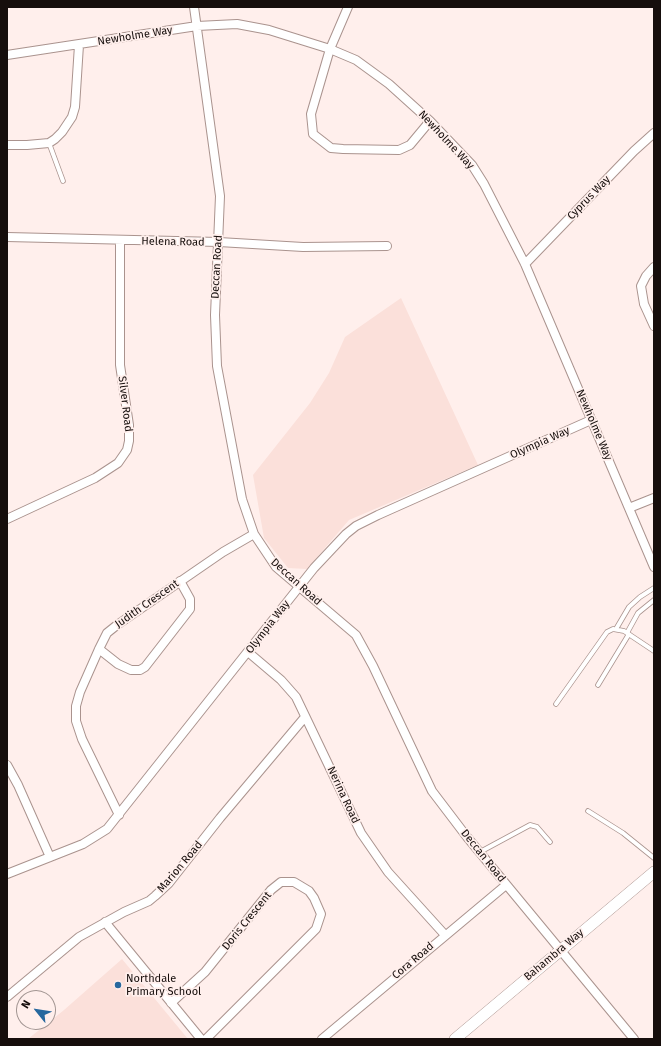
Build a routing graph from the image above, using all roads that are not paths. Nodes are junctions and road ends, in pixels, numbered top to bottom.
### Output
1 (194, 7) edge
2 (348, 7) edge
3 (197, 26) junction
4 (79, 45) junction
5 (330, 49) junction
6 (7, 55) edge
7 (430, 120) junction
8 (654, 133) edge
9 (49, 143) junction
10 (7, 145) edge
11 (63, 181) dead end
12 (7, 237) edge
13 (120, 241) junction
14 (219, 242) junction
15 (387, 246) dead end
16 (525, 264) junction
17 (654, 267) edge
18 (654, 326) edge
19 (592, 420) junction
20 (654, 498) edge
21 (628, 508) junction
22 (7, 519) edge
23 (254, 534) junction
24 (654, 567) edge
25 (180, 581) junction
26 (299, 587) junction
27 (654, 588) edge
28 (654, 600) edge
29 (616, 629) junction
30 (628, 633) junction
31 (99, 649) junction
32 (654, 651) edge
33 (248, 652) junction
34 (598, 685) dead end
35 (556, 704) dead end
36 (305, 717) junction
37 (7, 765) edge
38 (588, 811) dead end
39 (119, 815) junction
40 (550, 842) dead end
41 (479, 852) junction
42 (50, 857) junction
43 (654, 858) edge
44 (654, 872) edge
45 (7, 874) edge
46 (506, 885) junction
47 (105, 922) junction
48 (445, 935) junction
49 (560, 950) junction
50 (7, 997) edge
51 (172, 1003) junction
52 (201, 1039) edge
53 (206, 1039) edge
54 (322, 1039) edge
55 (455, 1039) edge
56 (634, 1039) edge

1 - 3 street, Deccan Road
2 - 5 street
3 - 4 street, Newholme Way
3 - 5 street, Newholme Way
3 - 14 street, Deccan Road
4 - 6 street, Newholme Way
4 - 9 street
5 - 7 street, Newholme Way
5 - 7 street
7 - 16 street, Newholme Way
8 - 16 street, Cyprus Way
9 - 10 street
9 - 11 lane
12 - 13 street, Helena Road
13 - 14 street, Helena Road
13 - 22 street, Silver Road
14 - 15 street, Helena Road
14 - 23 street, Deccan Road
16 - 19 street, Newholme Way
17 - 18 street
19 - 21 street, Newholme Way
19 - 26 street, Olympia Way
20 - 21 street
21 - 24 street, Newholme Way
23 - 25 street, Judith Crescent
23 - 26 street, Deccan Road
25 - 31 street, Judith Crescent
25 - 31 street
26 - 33 street, Olympia Way
26 - 41 street, Deccan Road
27 - 29 lane
28 - 30 lane
29 - 30 lane
29 - 35 lane
30 - 32 lane
30 - 34 lane
31 - 39 street, Judith Crescent
33 - 36 street, Nerina Road
33 - 39 street, Olympia Way
36 - 47 street, Marion Road
36 - 48 street, Nerina Road
37 - 42 street
38 - 43 lane
39 - 42 street, Olympia Way
40 - 41 lane
41 - 46 street, Deccan Road
42 - 45 street, Olympia Way
44 - 49 street, Bahambra Way
46 - 48 street, Cora Road
46 - 49 street, Deccan Road
47 - 50 street, Marion Road
47 - 51 street
48 - 54 street, Cora Road
49 - 55 street, Bahambra Way
49 - 56 street, Deccan Road
51 - 52 street
51 - 53 street, Doris Crescent

